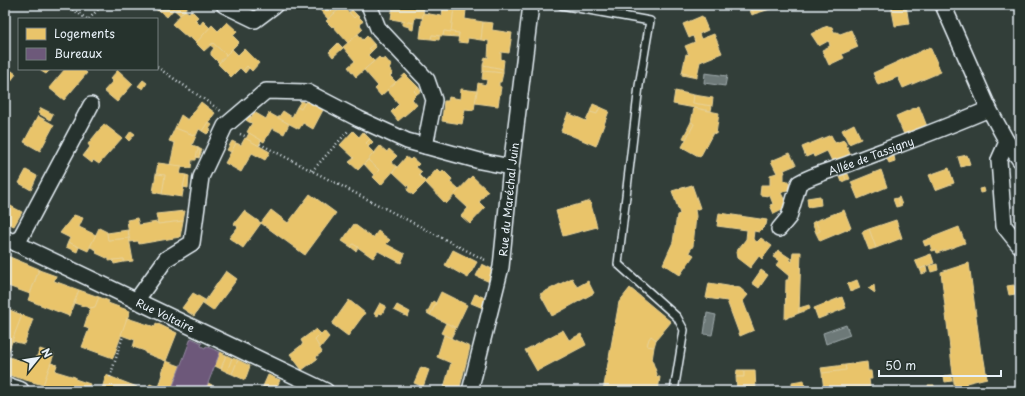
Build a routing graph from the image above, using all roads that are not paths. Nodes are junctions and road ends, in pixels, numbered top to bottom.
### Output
1 (224, 5) edge
2 (275, 5) edge
3 (369, 5) edge
4 (531, 5) edge
5 (561, 5) edge
6 (944, 5) edge
7 (91, 105) dead end
8 (989, 109) junction
9 (1007, 142) junction
10 (425, 146) junction
11 (1020, 160) edge
12 (511, 167) junction
13 (779, 229) dead end
14 (11, 241) edge
15 (1020, 246) edge
16 (136, 301) junction
17 (5, 386) edge
18 (20, 391) edge
19 (326, 391) edge
20 (470, 391) edge
21 (674, 391) edge

1 - 2 street
3 - 10 street
4 - 12 street, Rue du Maréchal Juin
5 - 21 lane
6 - 8 street
7 - 14 street
8 - 9 street
8 - 13 street, Allée de Tassigny
9 - 11 street
9 - 15 street
10 - 12 street
10 - 16 street
12 - 20 street, Rue du Maréchal Juin
14 - 16 street, Rue Voltaire
16 - 19 street, Rue Voltaire
17 - 18 street

